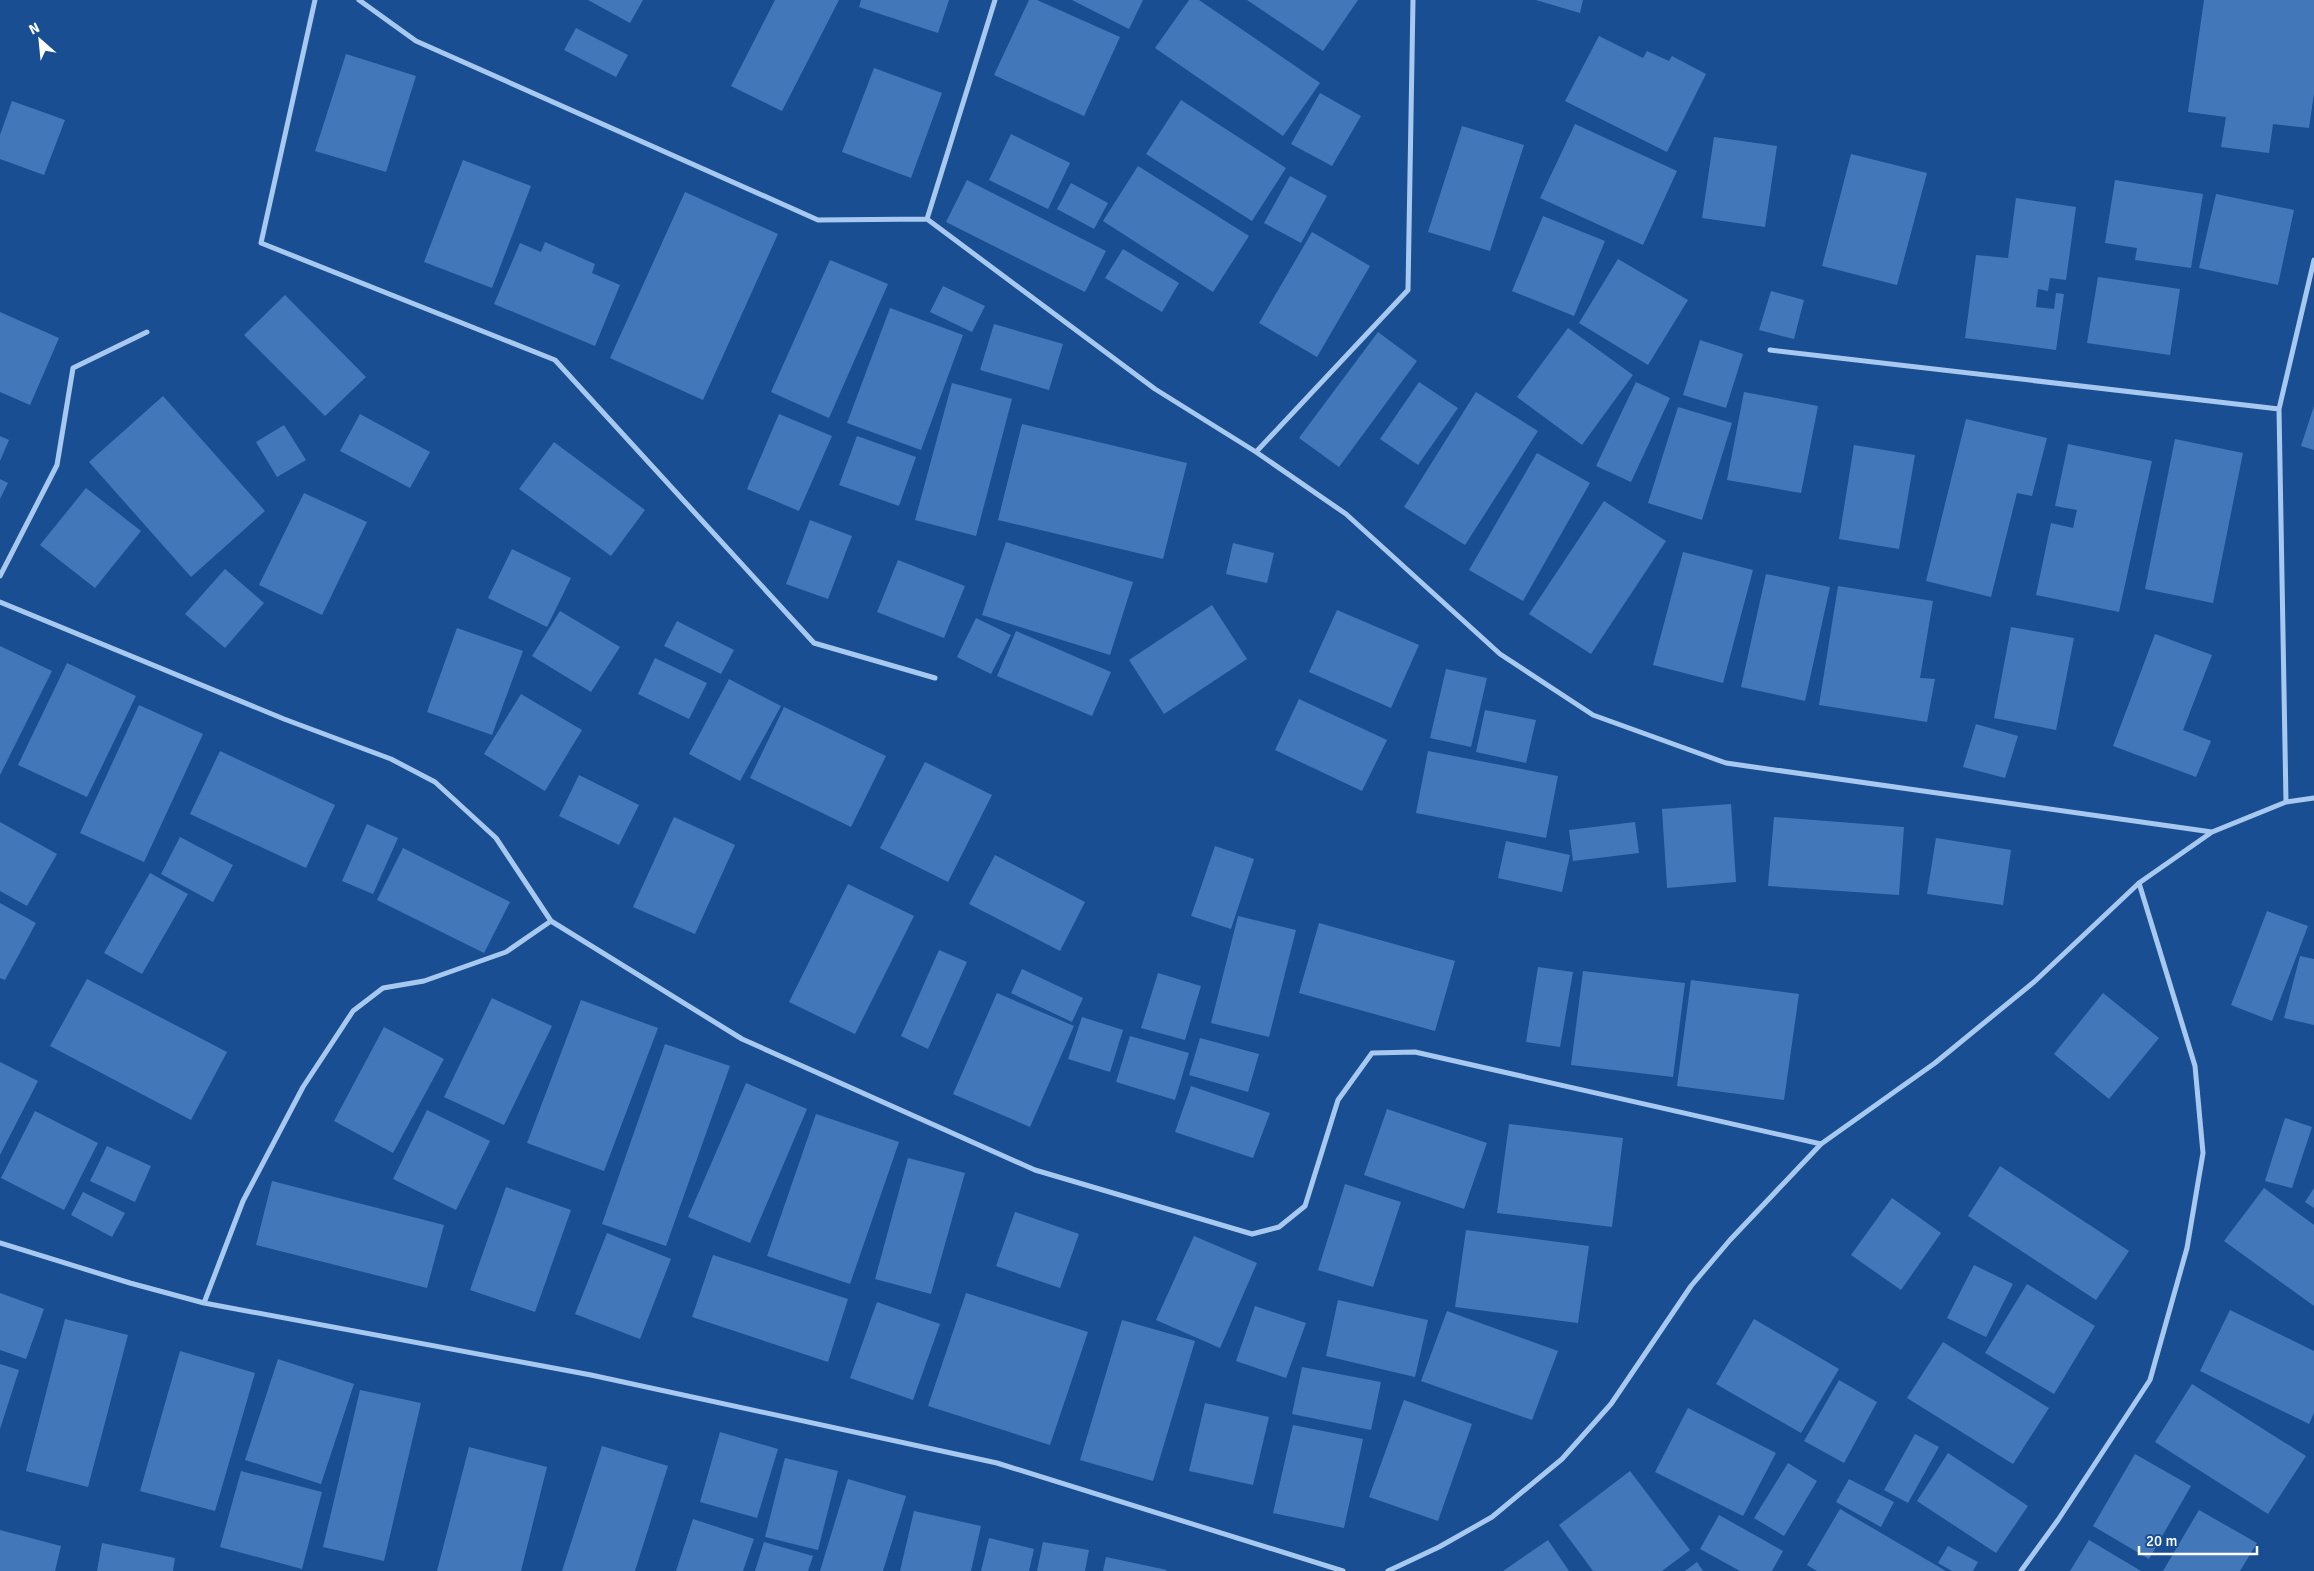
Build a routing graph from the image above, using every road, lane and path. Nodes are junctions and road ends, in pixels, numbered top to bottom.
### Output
1 (315, 0) edge
2 (359, 0) edge
3 (995, 0) edge
4 (1413, 0) edge
5 (927, 219) junction
6 (2314, 260) edge
7 (147, 332) dead end
8 (1770, 350) dead end
9 (2279, 409) junction
10 (1256, 452) junction
11 (0, 576) edge
12 (0, 602) edge
13 (936, 678) dead end
14 (2314, 798) edge
15 (2286, 802) junction
16 (2212, 832) junction
17 (2139, 883) junction
18 (551, 922) junction
19 (1821, 1144) junction
20 (0, 1243) edge
21 (204, 1303) junction
22 (1343, 1571) edge
23 (1388, 1571) edge
24 (2021, 1571) edge

1 - 13 street
2 - 5 street
3 - 5 street
4 - 10 street
5 - 10 street
6 - 9 street
7 - 11 street
8 - 9 street
9 - 15 street
10 - 16 street
12 - 18 street
14 - 15 street
15 - 16 street
16 - 17 street
17 - 19 street
17 - 24 street
18 - 19 street
18 - 21 street
19 - 23 street
20 - 21 street
21 - 22 street

